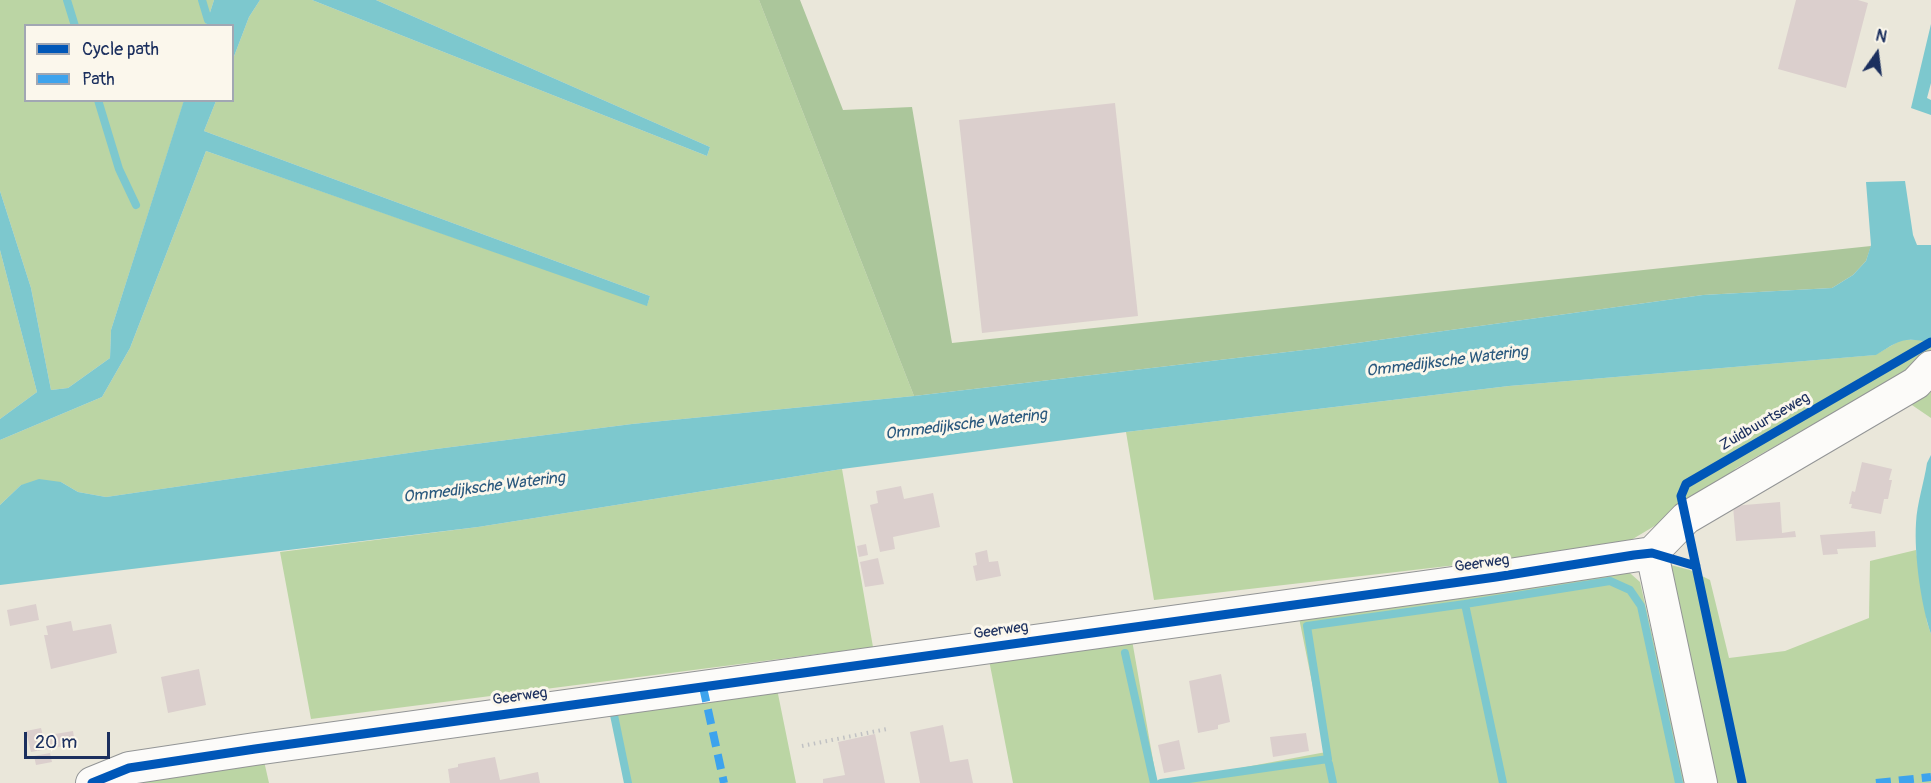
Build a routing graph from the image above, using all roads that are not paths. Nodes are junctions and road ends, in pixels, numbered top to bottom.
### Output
1 (1931, 368) edge
2 (1652, 553) junction
3 (92, 783) edge
4 (1701, 783) edge

1 - 2 street
2 - 3 street, Geerweg
2 - 4 street

